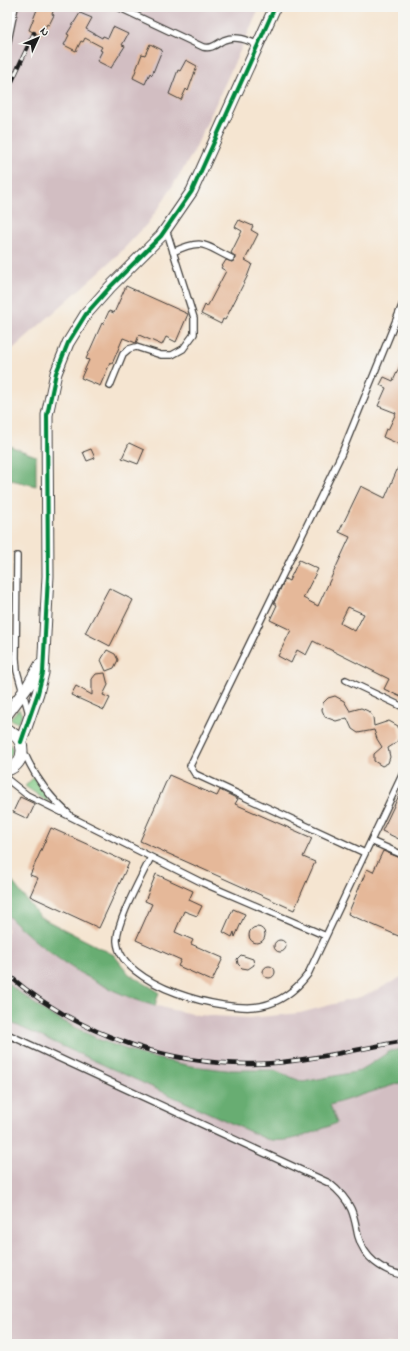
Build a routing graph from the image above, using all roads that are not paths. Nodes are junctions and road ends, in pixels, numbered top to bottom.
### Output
1 (15, 7) edge
2 (118, 7) edge
3 (275, 7) edge
4 (258, 45) junction
5 (7, 46) edge
6 (166, 229) junction
7 (174, 252) junction
8 (232, 258) dead end
9 (403, 303) edge
10 (110, 386) dead end
11 (17, 556) dead end
12 (43, 659) junction
13 (346, 680) dead end
14 (24, 693) junction
15 (403, 707) edge
16 (7, 714) edge
17 (29, 718) junction
18 (7, 732) edge
19 (22, 745) junction
20 (19, 762) junction
21 (7, 770) edge
22 (403, 773) edge
23 (7, 779) edge
24 (76, 819) junction
25 (371, 841) junction
26 (365, 853) junction
27 (403, 855) edge
28 (151, 857) junction
29 (326, 936) junction
30 (7, 1034) edge
31 (403, 1275) edge

1 - 5 lane
2 - 4 lane
3 - 4 street
4 - 6 street
6 - 7 lane
6 - 12 street
7 - 8 lane
7 - 10 lane
9 - 26 lane
11 - 14 lane
12 - 14 street
12 - 17 street
13 - 15 lane
14 - 16 street
14 - 17 lane
17 - 19 street
18 - 19 street
19 - 20 street
19 - 24 lane
20 - 21 street
20 - 23 lane
22 - 25 lane
23 - 24 lane
24 - 28 lane
25 - 26 lane
25 - 27 lane
26 - 29 lane
28 - 29 lane
28 - 29 lane
30 - 31 lane

